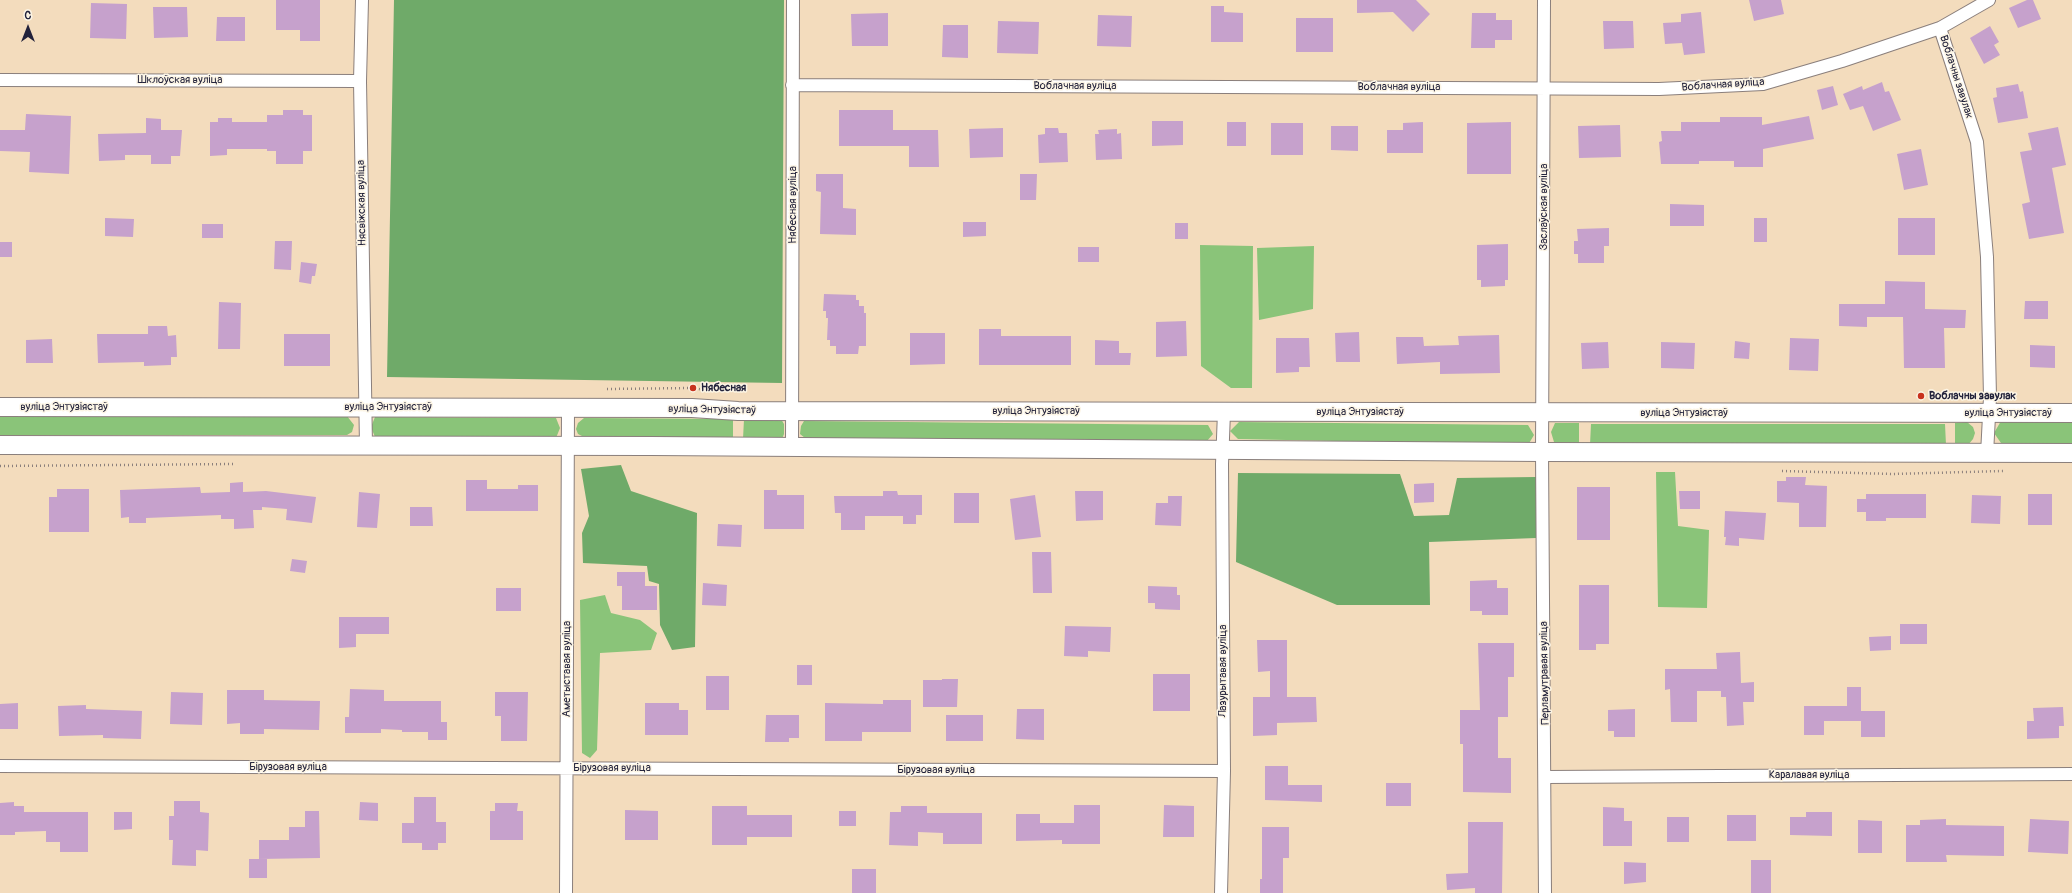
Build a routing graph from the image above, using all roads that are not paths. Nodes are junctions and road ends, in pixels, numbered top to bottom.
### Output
1 (362, 0) edge
2 (793, 0) edge
3 (1544, 0) edge
4 (1989, 0) edge
5 (1940, 28) junction
6 (0, 80) edge
7 (360, 81) junction
8 (792, 85) junction
9 (1544, 88) junction
10 (0, 407) edge
11 (366, 407) junction
12 (568, 408) junction
13 (792, 411) junction
14 (1224, 412) junction
15 (1542, 413) junction
16 (1989, 413) junction
17 (2072, 413) edge
18 (0, 445) edge
19 (366, 446) junction
20 (568, 446) junction
21 (792, 448) junction
22 (1223, 450) junction
23 (1542, 452) junction
24 (2072, 453) edge
25 (1987, 454) junction
26 (0, 766) edge
27 (567, 768) junction
28 (1224, 771) junction
29 (2072, 774) edge
30 (1546, 777) junction
31 (566, 893) edge
32 (1221, 893) edge
33 (1546, 893) edge

1 - 7 street, Нясвіжская вуліца
2 - 8 street, Нябесная вуліца
3 - 9 street, Заслаўская вуліца
4 - 5 street, Воблачная вуліца
5 - 9 street, Воблачная вуліца
5 - 16 street, Воблачны завулак
6 - 7 street, Шклоўская вуліца
7 - 11 street, Нясвіжская вуліца
8 - 9 street, Воблачная вуліца
8 - 13 street, Нябесная вуліца
9 - 15 street, Заслаўская вуліца
10 - 11 street, вуліца Энтузіястаў
11 - 12 street, вуліца Энтузіястаў
11 - 19 street, Нясвіжская вуліца
12 - 13 street, вуліца Энтузіястаў
12 - 20 street, Аметыставая вуліца
13 - 14 street, вуліца Энтузіястаў
13 - 21 street, Нябесная вуліца
14 - 15 street, вуліца Энтузіястаў
14 - 22 street, Лазурытавая вуліца
15 - 16 street, вуліца Энтузіястаў
15 - 23 street, Заслаўская вуліца
16 - 17 street, вуліца Энтузіястаў
16 - 25 street, Воблачны завулак
18 - 19 street
19 - 20 street
20 - 21 street
20 - 27 street, Аметыставая вуліца
21 - 22 street
22 - 23 street
22 - 28 street, Лазурытавая вуліца
23 - 25 street
23 - 30 street, Перламутравая вуліца
24 - 25 street
26 - 27 street, Бірузовая вуліца
27 - 28 street, Бірузовая вуліца
27 - 31 street, Аметыставая вуліца
28 - 32 street, Лазурытавая вуліца
29 - 30 street, Каралавая вуліца
30 - 33 street, Перламутравая вуліца

